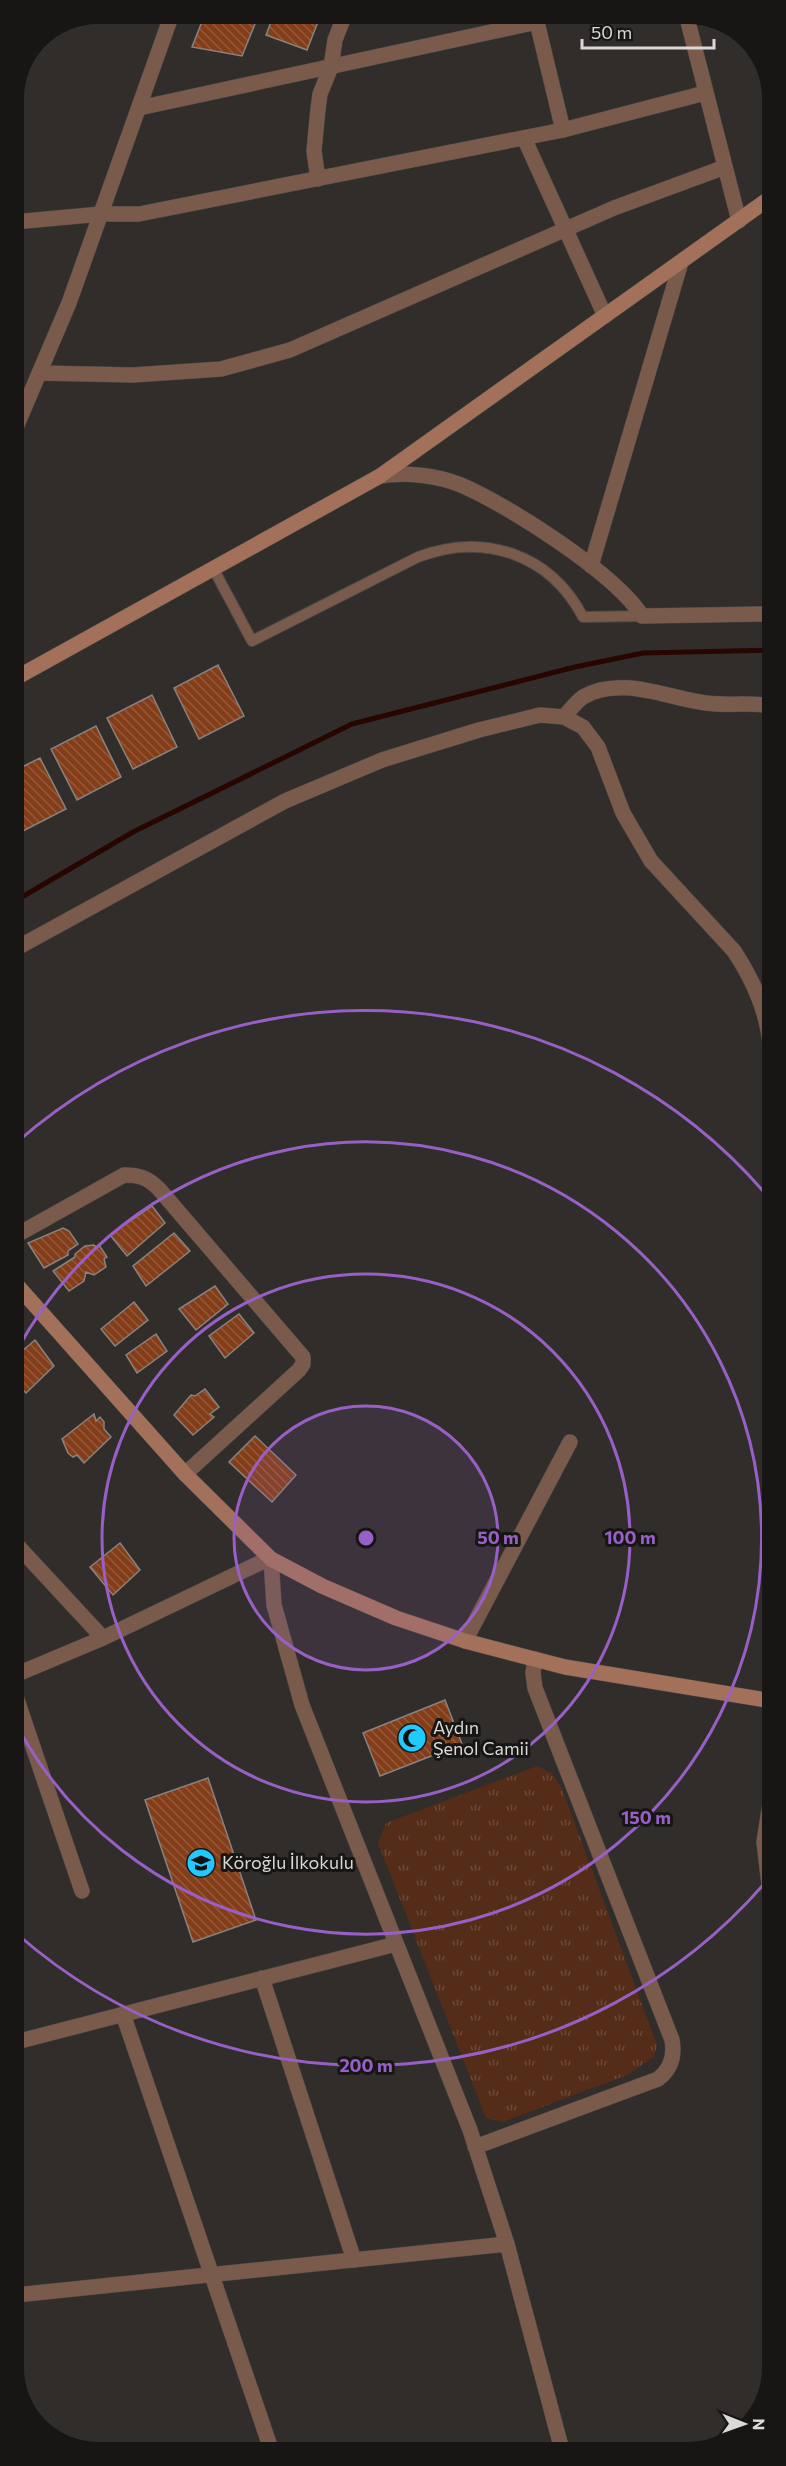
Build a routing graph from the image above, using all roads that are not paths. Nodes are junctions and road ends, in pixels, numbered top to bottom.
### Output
1 (168, 24) edge
2 (341, 24) edge
3 (511, 24) edge
4 (537, 24) edge
5 (688, 24) edge
6 (332, 67) junction
7 (705, 93) junction
8 (139, 108) junction
9 (563, 130) junction
10 (524, 138) junction
11 (725, 167) junction
12 (318, 179) junction
13 (762, 204) edge
14 (101, 214) junction
15 (739, 220) junction
16 (24, 221) edge
17 (566, 231) junction
18 (681, 262) junction
19 (605, 316) junction
20 (39, 374) junction
21 (24, 393) edge
22 (30, 393) junction
23 (24, 408) edge
24 (380, 476) junction
25 (591, 566) junction
26 (213, 568) junction
27 (762, 614) edge
28 (642, 616) junction
29 (24, 673) edge
30 (762, 706) edge
31 (564, 717) junction
32 (24, 944) edge
33 (762, 1005) edge
34 (24, 1231) edge
35 (24, 1293) edge
36 (570, 1442) dead end
37 (185, 1474) junction
38 (24, 1553) edge
39 (270, 1558) junction
40 (102, 1638) junction
41 (465, 1641) junction
42 (535, 1659) junction
43 (24, 1671) edge
44 (762, 1699) edge
45 (24, 1720) edge
46 (82, 1891) dead end
47 (396, 1944) junction
48 (262, 1978) junction
49 (123, 2014) junction
50 (24, 2040) edge
51 (475, 2147) junction
52 (507, 2244) junction
53 (354, 2260) junction
54 (212, 2275) junction
55 (24, 2294) edge
56 (269, 2442) edge
57 (560, 2442) edge

1 - 8 street
2 - 6 street
3 - 6 street
4 - 9 street
5 - 7 street
6 - 8 street
6 - 12 street
7 - 9 street
7 - 11 street
8 - 14 street
9 - 10 street
10 - 12 street
10 - 17 street
11 - 15 street
11 - 17 street
12 - 14 street
13 - 15 main road
14 - 16 street
14 - 20 street
15 - 18 main road
17 - 19 street
17 - 20 street
18 - 19 main road
18 - 25 street
19 - 24 main road
20 - 22 street
21 - 22 street
22 - 23 street
24 - 25 street
24 - 26 main road
25 - 28 street
26 - 28 lane
26 - 29 main road
27 - 28 street
30 - 31 street
31 - 32 street
31 - 33 street
34 - 37 street
35 - 37 main road
36 - 41 street
37 - 39 main road
38 - 40 street
39 - 40 street
39 - 41 main road
39 - 47 street
40 - 43 street
41 - 42 main road
42 - 44 main road
42 - 51 street
45 - 46 street
47 - 48 street
47 - 51 street
48 - 49 street
48 - 53 street
49 - 50 street
49 - 54 street
51 - 52 street
52 - 53 street
52 - 57 street
53 - 54 street
54 - 55 street
54 - 56 street

